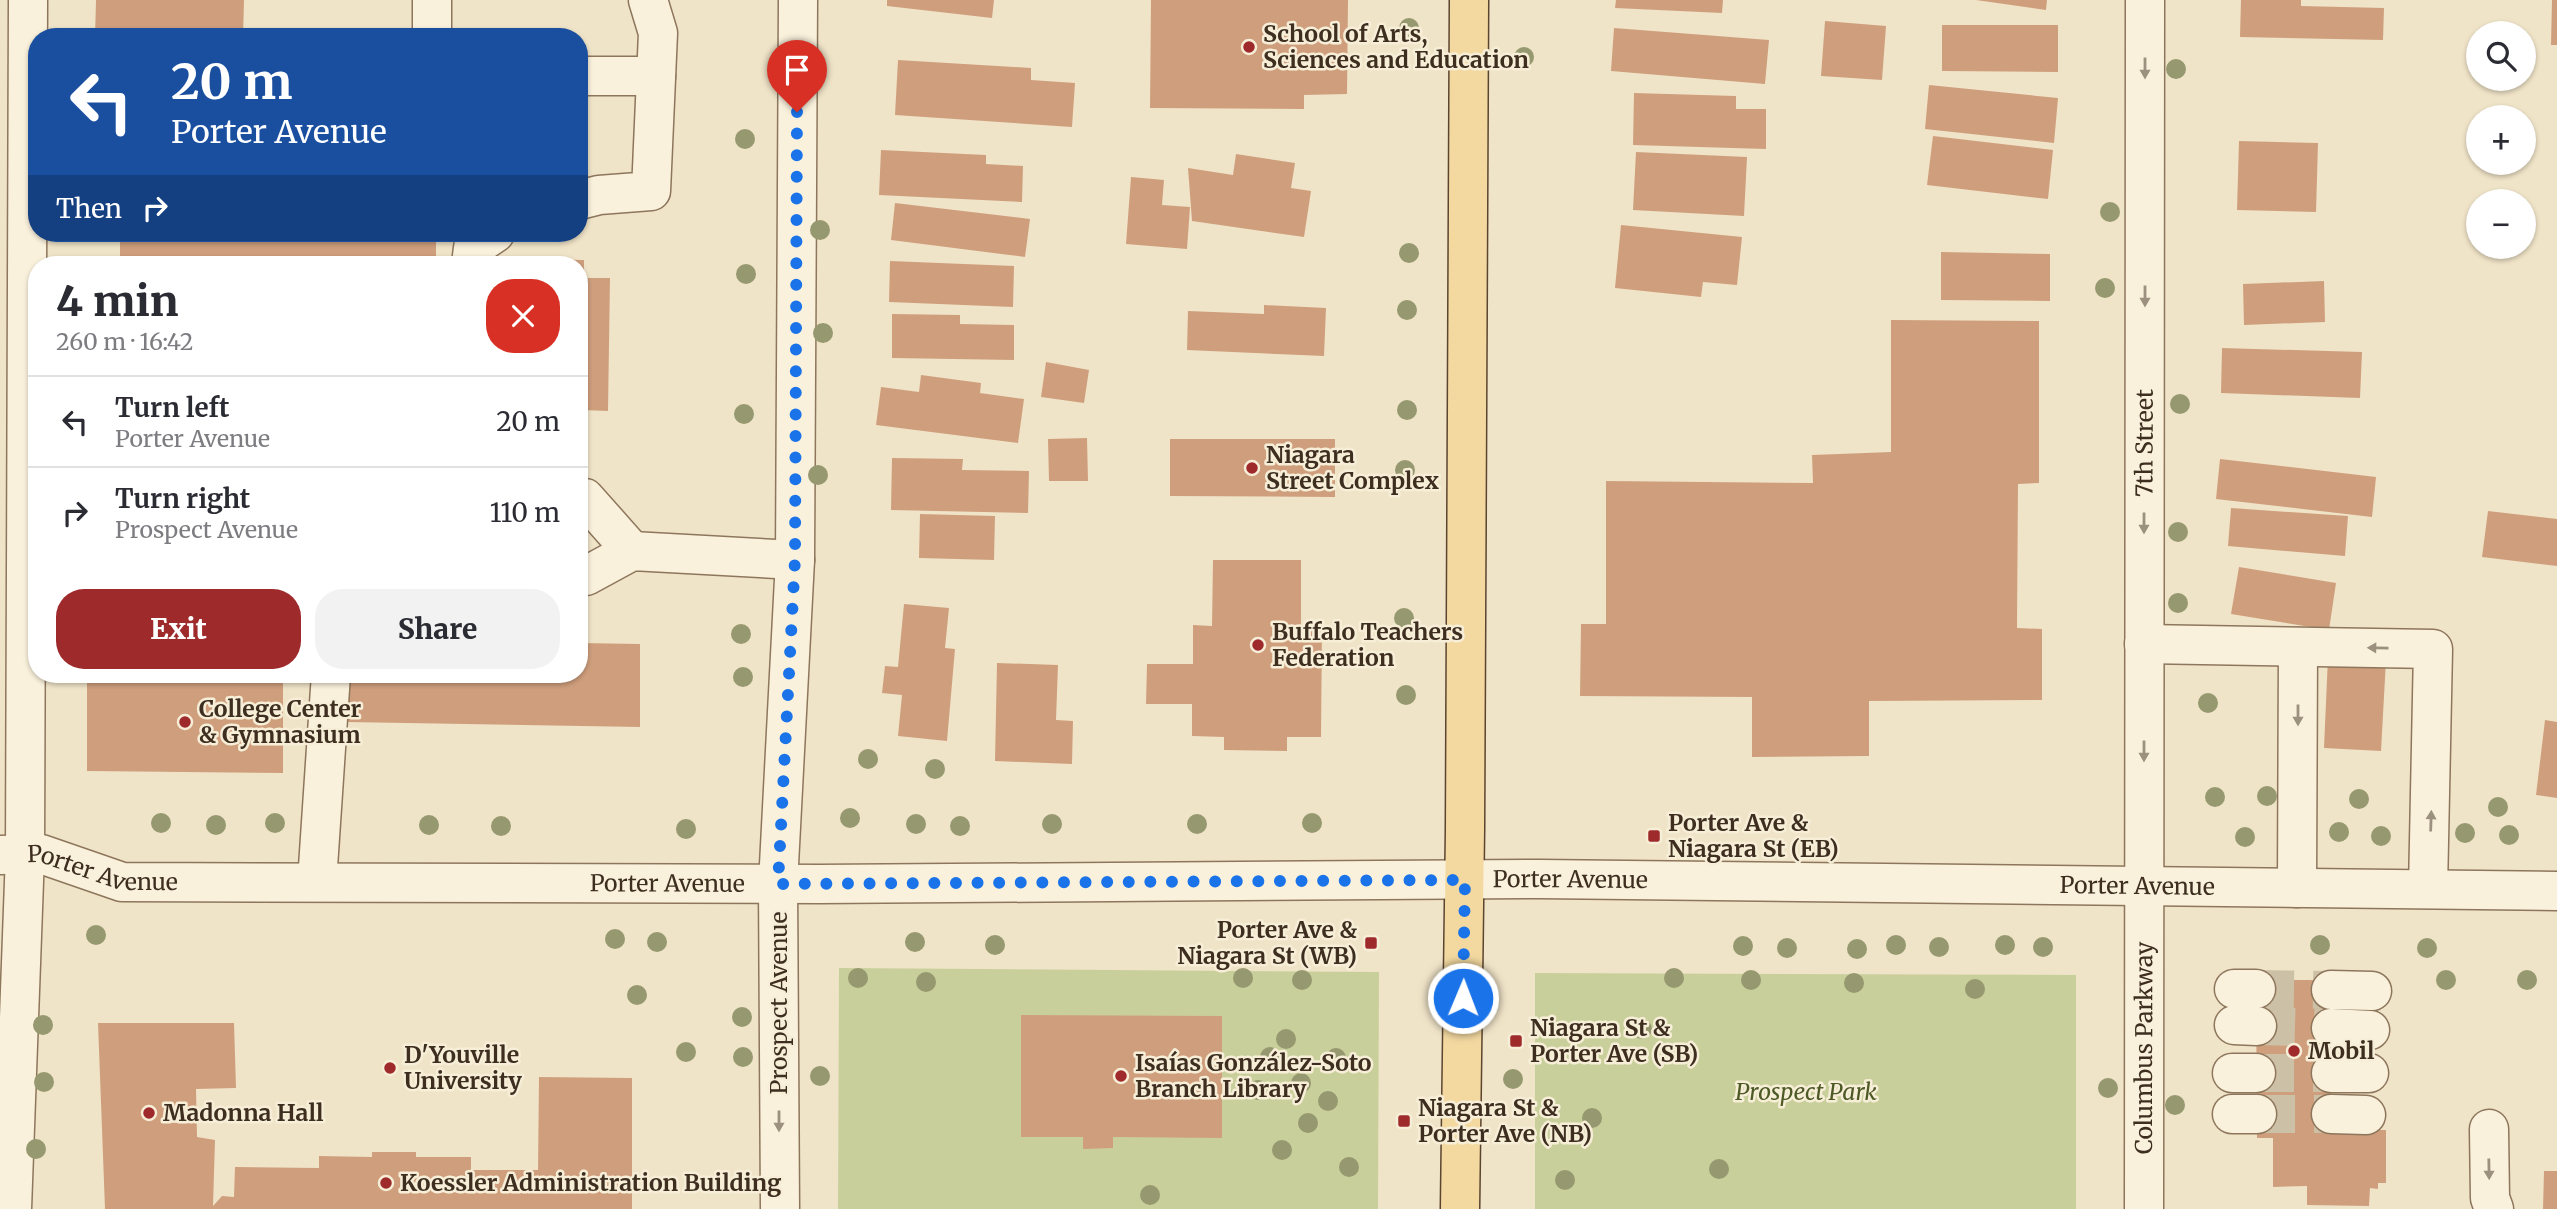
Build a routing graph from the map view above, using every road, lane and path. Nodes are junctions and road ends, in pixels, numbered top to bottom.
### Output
1 (28, 0) edge
2 (432, 0) edge
3 (648, 0) edge
4 (798, 0) edge
5 (1469, 0) edge
6 (2145, 0) edge
7 (432, 28) edge
8 (588, 76) edge
9 (656, 76) junction
10 (588, 198) edge
11 (482, 242) edge
12 (472, 256) edge
13 (588, 501) edge
14 (632, 551) junction
15 (795, 559) junction
16 (588, 575) edge
17 (2144, 643) junction
18 (2298, 647) junction
19 (330, 683) edge
20 (12, 854) edge
21 (1465, 880) junction
22 (317, 882) junction
23 (778, 884) junction
24 (2143, 886) junction
25 (2297, 888) junction
26 (2428, 889) junction
27 (2557, 891) edge
28 (2331, 990) tunnel mouth
29 (2372, 991) dead end
30 (2331, 1028) tunnel mouth
31 (2370, 1030) dead end
32 (2331, 1073) tunnel mouth
33 (2369, 1073) dead end
34 (2489, 1129) dead end
35 (12, 1209) edge
36 (780, 1209) edge
37 (1460, 1209) edge
38 (2144, 1209) edge
39 (2494, 1209) edge

1 - 20 street
2 - 7 street
3 - 9 street
4 - 15 street, Prospect Avenue
5 - 21 main road
6 -> 17 street, 7th Street
8 - 9 street
9 - 10 street
11 - 12 street
13 - 14 street
14 - 15 street
14 - 16 street
15 - 23 street, Prospect Avenue
17 - 18 street
17 -> 24 street, 7th Street
18 -> 25 street
26 -> 18 street
19 - 22 street
20 - 22 street, Porter Avenue
20 - 35 street
21 - 23 street, Porter Avenue
21 - 24 street, Porter Avenue
21 - 37 main road
22 - 23 street, Porter Avenue
23 -> 36 street, Prospect Avenue
24 - 25 street, Porter Avenue
24 - 38 street, Columbus Parkway
25 - 26 street, Porter Avenue
26 - 27 street, Porter Avenue
28 - 29 street
30 - 31 street
32 - 33 street
34 -> 39 street

